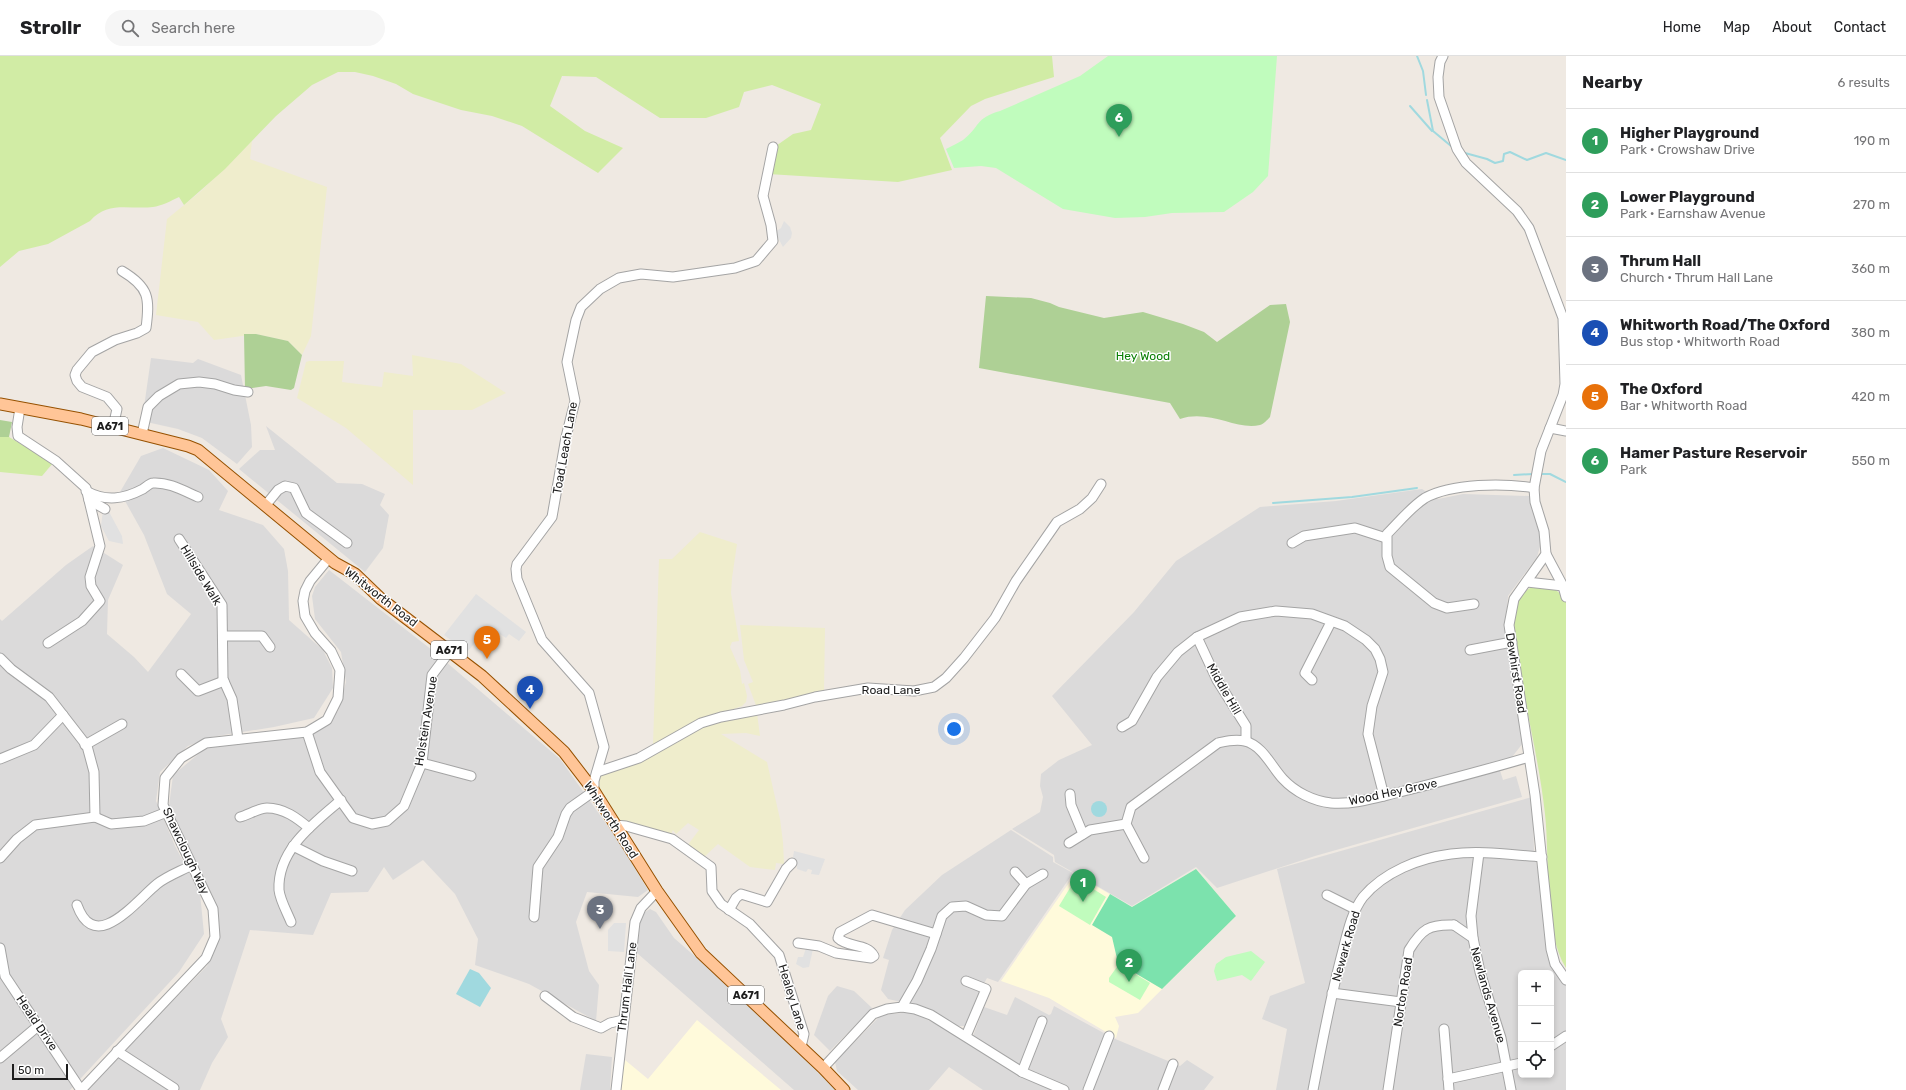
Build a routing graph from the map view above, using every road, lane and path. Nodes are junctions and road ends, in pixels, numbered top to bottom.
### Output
1 (1443, 56) edge
2 (772, 147) dead end
3 (122, 271) dead end
4 (248, 392) dead end
5 (0, 404) edge
6 (20, 408) junction
7 (113, 427) junction
8 (1550, 428) junction
9 (1566, 431) edge
10 (142, 434) junction
11 (1535, 483) junction
12 (1101, 484) dead end
13 (88, 495) junction
14 (198, 497) dead end
15 (265, 506) junction
16 (105, 509) dead end
17 (1386, 538) junction
18 (179, 539) dead end
19 (347, 543) dead end
20 (1292, 544) dead end
21 (1546, 554) junction
22 (329, 558) junction
23 (1527, 582) junction
24 (1563, 586) junction
25 (1566, 597) edge
26 (1474, 604) dead end
27 (1331, 622) junction
28 (222, 636) junction
29 (1197, 637) junction
30 (1512, 642) junction
31 (48, 643) dead end
32 (270, 647) dead end
33 (1470, 650) dead end
34 (450, 651) junction
35 (0, 658) edge
36 (181, 674) dead end
37 (1312, 680) dead end
38 (224, 681) junction
39 (63, 715) junction
40 (122, 724) dead end
41 (1122, 726) dead end
42 (307, 732) junction
43 (238, 739) junction
44 (1246, 741) junction
45 (85, 745) junction
46 (1529, 757) junction
47 (0, 759) edge
48 (422, 763) junction
49 (597, 772) junction
50 (471, 776) dead end
51 (594, 791) junction
52 (1070, 794) dead end
53 (1384, 796) junction
54 (341, 800) junction
55 (167, 812) junction
56 (95, 817) junction
57 (240, 818) dead end
58 (1126, 824) junction
59 (616, 825) junction
60 (309, 828) junction
61 (1083, 834) junction
62 (1069, 843) dead end
63 (293, 846) junction
64 (1479, 852) junction
65 (1542, 857) junction
66 (0, 858) edge
67 (1144, 858) dead end
68 (792, 863) dead end
69 (192, 865) junction
70 (352, 871) dead end
71 (1015, 872) dead end
72 (1043, 874) dead end
73 (1026, 884) junction
74 (657, 892) junction
75 (1327, 895) dead end
76 (78, 905) dead end
77 (1355, 909) junction
78 (729, 910) junction
79 (1470, 916) junction
80 (534, 917) dead end
81 (291, 922) dead end
82 (1454, 925) junction
83 (936, 934) junction
84 (1472, 938) junction
85 (798, 943) dead end
86 (0, 951) edge
87 (2, 969) edge
88 (1566, 980) edge
89 (966, 981) dead end
90 (1332, 993) junction
91 (544, 996) dead end
92 (1401, 1002) junction
93 (902, 1007) junction
94 (623, 1020) junction
95 (1042, 1021) dead end
96 (38, 1026) junction
97 (1444, 1029) dead end
98 (966, 1036) junction
99 (1109, 1036) dead end
100 (1566, 1036) edge
101 (1554, 1044) edge
102 (801, 1047) junction
103 (118, 1051) junction
104 (0, 1058) edge
105 (1518, 1063) edge
106 (1173, 1064) dead end
107 (1507, 1067) junction
108 (824, 1068) junction
109 (1022, 1072) junction
110 (1448, 1079) junction
111 (174, 1088) dead end
112 (1058, 1089) edge
113 (81, 1090) edge
114 (616, 1090) edge
115 (844, 1090) edge
116 (1088, 1090) edge
117 (1163, 1090) edge
118 (1313, 1090) edge
119 (1388, 1090) edge
120 (1449, 1090) edge
121 (1511, 1090) edge

1 - 8 street
2 - 49 street, Toad Leach Lane
3 - 7 street
4 - 10 street
5 - 6 main road, A671
6 - 7 main road, Whitworth Road / A671
6 - 13 street
7 - 10 main road, Whitworth Road / A671
8 - 9 street
8 - 11 street
10 - 15 main road, Whitworth Road / A671
11 - 17 street
11 - 21 street
12 - 49 street, Road Lane
13 - 14 street
13 - 16 street
13 - 31 street
15 - 19 street
15 - 22 main road, Whitworth Road / A671
17 - 20 street
17 - 26 street
18 - 28 street, Hillside Walk
21 - 23 street, Dewhirst Road
21 - 24 street
22 - 34 main road, Whitworth Road / A671
22 - 42 street, Shawclough Way
23 - 24 street
23 - 30 street, Dewhirst Road
24 - 25 street
27 - 29 street
27 - 37 street
27 - 53 street
28 - 32 street
28 - 38 street, Hillside Walk
29 - 41 street
29 - 44 street, Middle Hill
30 - 33 street
30 - 46 street, Dewhirst Road
34 - 48 street, Holstein Avenue
34 - 51 main road, Whitworth Road / A671
35 - 39 street
36 - 38 street
38 - 43 street, Hillside Walk
39 - 45 street
39 - 47 street
40 - 45 street
42 - 43 street, Shawclough Way
42 - 54 street, Holstein Avenue
43 - 55 street, Shawclough Way
44 - 53 street, Wood Hey Grove
44 - 58 street
45 - 56 street
46 - 53 street, Wood Hey Grove
46 - 65 street, Dewhirst Road
48 - 50 street
48 - 54 street, Holstein Avenue
49 - 51 street, Toad Leach Lane
51 - 59 main road, Whitworth Road / A671
51 - 80 street
52 - 61 street
54 - 60 street
55 - 56 street
55 - 69 street, Shawclough Way
56 - 66 street
57 - 60 street
58 - 61 street
58 - 67 street
59 - 74 main road, Whitworth Road / A671
59 - 78 street, Healey Lane
60 - 63 street
61 - 62 street
63 - 70 street
63 - 81 street
64 - 65 street, Newark Road
64 - 77 street, Newark Road
64 - 79 street, Newlands Avenue
65 - 88 street, Dewhirst Road
68 - 78 street
69 - 76 street
69 - 103 street, Shawclough Way
71 - 73 street
72 - 73 street
73 - 83 street
74 - 94 street, Thrum Hall Lane
74 - 102 main road, Whitworth Road / A671
75 - 77 street
77 - 90 street, Newark Road
78 - 102 street, Healey Lane
79 - 82 street
79 - 84 street, Newlands Avenue
82 - 84 street
82 - 92 street, Norton Road
83 - 85 street
83 - 93 street
84 - 107 street, Newlands Avenue
86 - 87 street, Heald Drive
87 - 96 street, Heald Drive
89 - 98 street
90 - 92 street
90 - 118 street, Newark Road
91 - 94 street
92 - 119 street, Norton Road
93 - 98 street
93 - 108 street
94 - 114 street, Thrum Hall Lane
95 - 109 street
96 - 104 street
96 - 113 street, Heald Drive
97 - 110 street
98 - 109 street
99 - 116 street
100 - 101 street
102 - 108 main road, Whitworth Road / A671
103 - 111 street
103 - 113 street, Shawclough Way
105 - 107 street
106 - 117 street
107 - 110 street
107 - 121 street, Newlands Avenue
108 - 115 main road, Whitworth Road / A671
109 - 112 street
110 - 120 street

